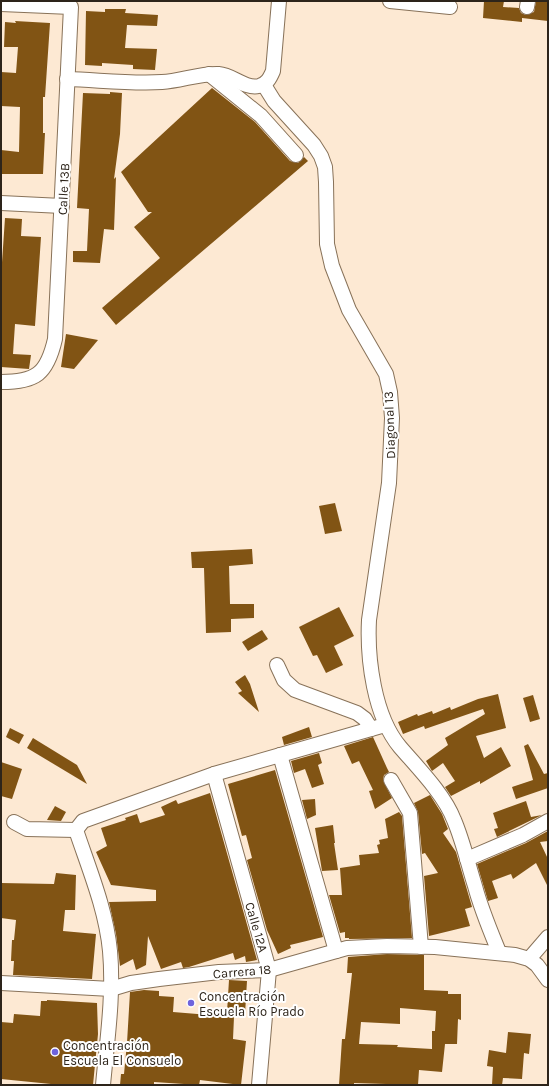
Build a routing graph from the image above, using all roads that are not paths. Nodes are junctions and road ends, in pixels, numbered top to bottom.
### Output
1 (279, 1) edge
2 (390, 1) edge
3 (1, 4) edge
4 (450, 8) edge
5 (209, 74) junction
6 (68, 79) junction
7 (264, 85) junction
8 (296, 155) dead end
9 (1, 203) edge
10 (62, 206) junction
11 (1, 382) edge
12 (277, 666) dead end
13 (385, 725) junction
14 (371, 729) junction
15 (280, 755) junction
16 (214, 774) junction
17 (391, 780) dead end
18 (548, 821) edge
19 (14, 822) dead end
20 (76, 830) junction
21 (467, 859) junction
22 (548, 937) edge
23 (421, 947) junction
24 (336, 951) junction
25 (499, 952) junction
26 (529, 960) junction
27 (269, 970) junction
28 (548, 980) edge
29 (1, 983) edge
30 (111, 989) junction
31 (103, 1085) edge
32 (259, 1085) edge

1 - 7 street
2 - 4 street
3 - 6 street, Calle 13B
5 - 6 street
5 - 7 street
5 - 8 street
6 - 10 street, Calle 13B
7 - 13 street, Diagonal 13
9 - 10 street
10 - 11 street, Calle 13B
12 - 14 street
13 - 14 street
13 - 21 street, Diagonal 13
14 - 15 street
15 - 16 street
15 - 24 street
16 - 20 street
16 - 27 street, Calle 12A
17 - 23 street
18 - 21 street
19 - 20 street
20 - 30 street
21 - 25 street, Diagonal 13
22 - 26 street
23 - 24 street, Carrera 18
23 - 25 street, Carrera 18
24 - 27 street, Carrera 18
25 - 26 street, Carrera 18
26 - 28 street
27 - 30 street, Carrera 18
27 - 32 street, Calle 12A
29 - 30 street, Carrera 18
30 - 31 street

